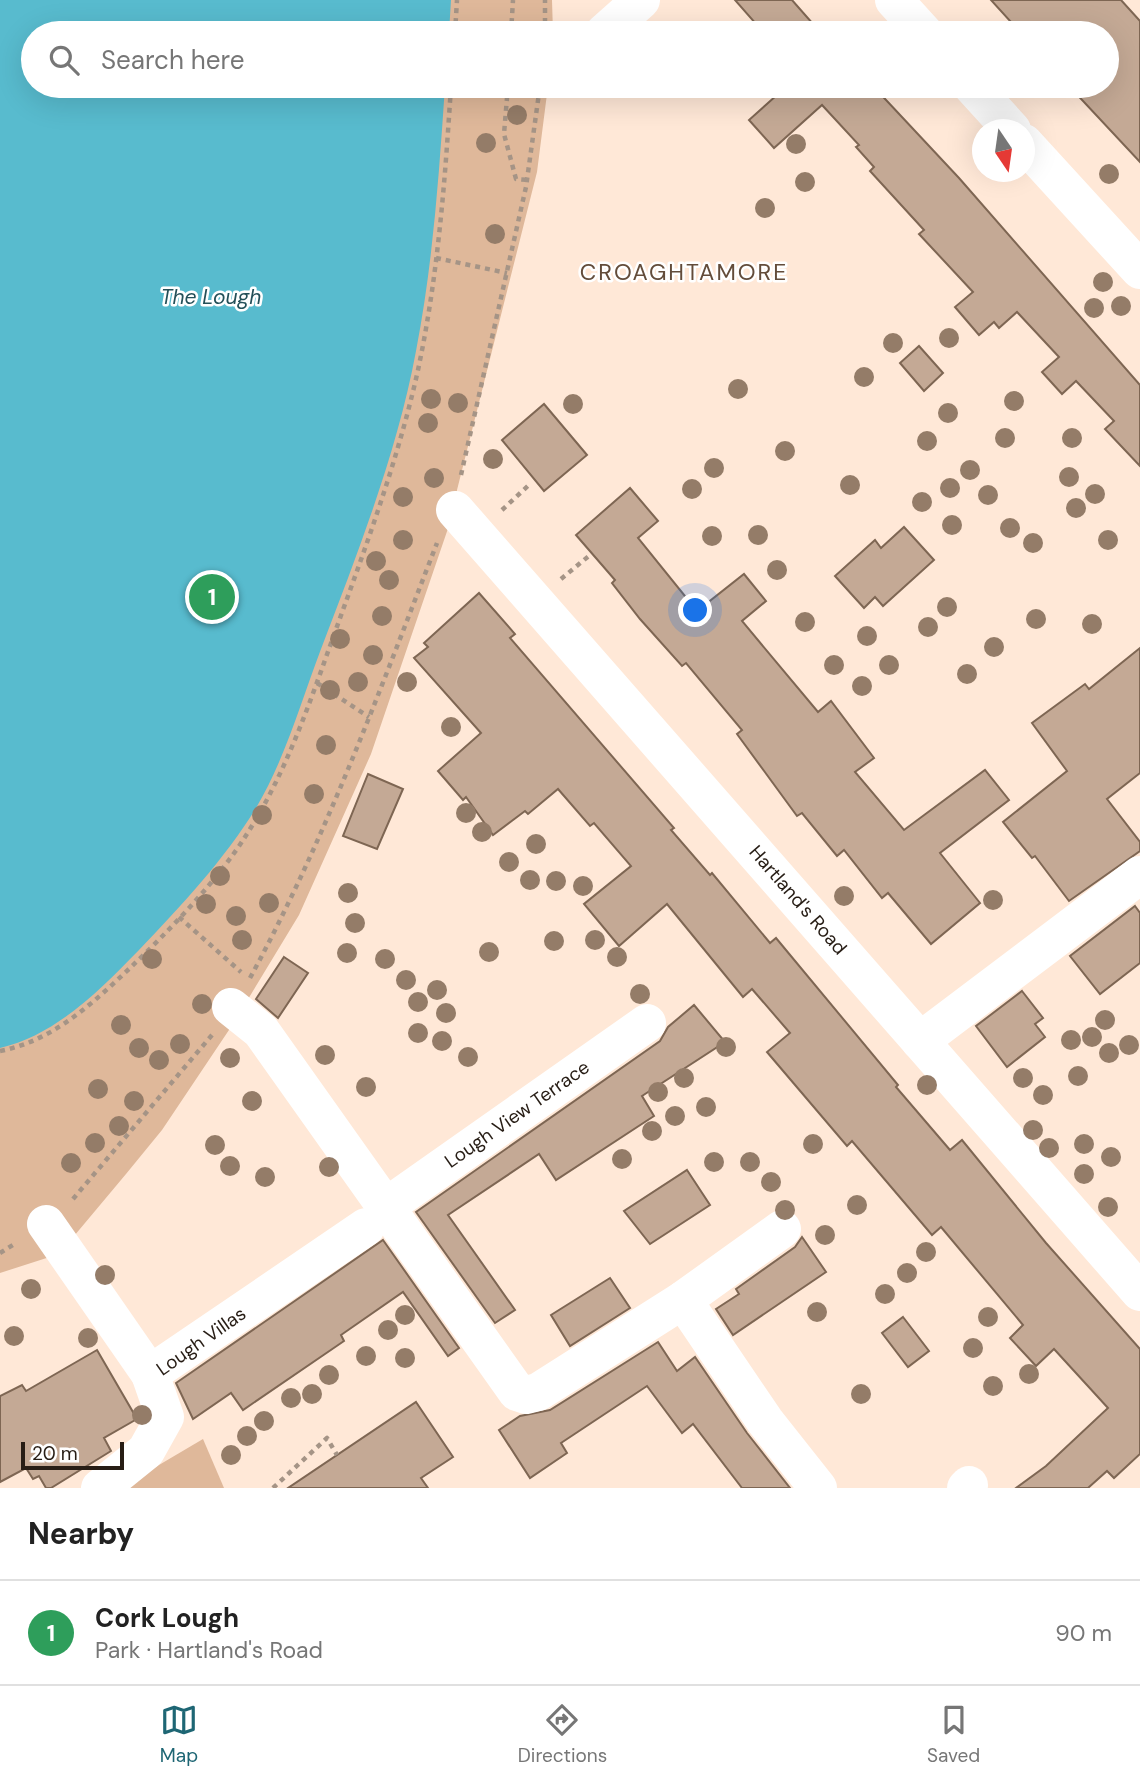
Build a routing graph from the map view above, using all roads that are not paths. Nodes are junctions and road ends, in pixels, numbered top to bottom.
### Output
1 (641, 0) edge
2 (894, 0) edge
3 (617, 21) edge
4 (913, 21) edge
5 (983, 98) edge
6 (1002, 119) edge
7 (1035, 156) edge
8 (1140, 271) edge
9 (452, 506) road end
10 (1140, 875) edge
11 (240, 993) road end
12 (648, 1023) dead end
13 (920, 1041) junction
14 (377, 1217) junction
15 (46, 1224) road end
16 (782, 1229) dead end
17 (1140, 1292) edge
18 (683, 1300) junction
19 (150, 1374) junction
20 (100, 1488) edge
21 (818, 1488) edge

1 - 3 street
2 - 4 street
5 - 6 street
7 - 8 street
9 - 13 street, Hartland's Road
10 - 13 street
11 - 14 street
12 - 14 street, Lough View Terrace
13 - 17 street, Hartland's Road
14 - 18 street
14 - 19 street, Lough Villas
15 - 19 street
16 - 18 street
18 - 21 street
19 - 20 street, Lough Villas

